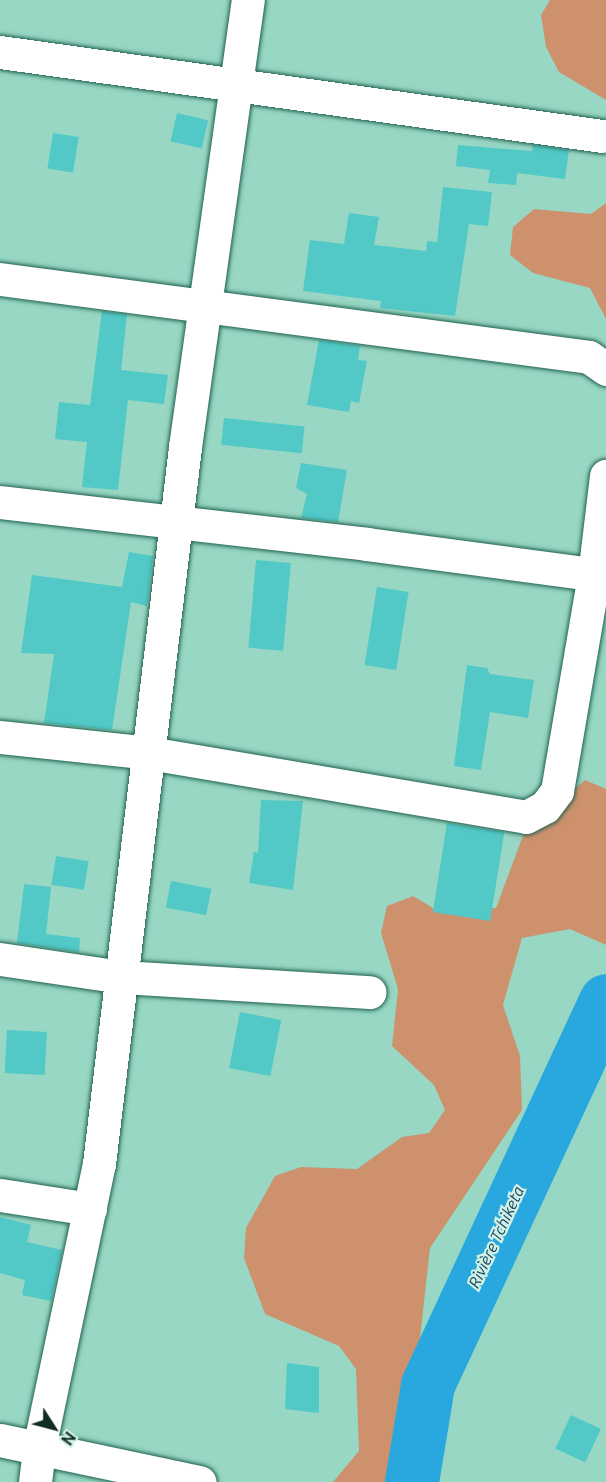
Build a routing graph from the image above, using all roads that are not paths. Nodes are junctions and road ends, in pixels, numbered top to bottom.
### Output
1 (248, 0) edge
2 (0, 52) edge
3 (234, 84) junction
4 (602, 136) dead end
5 (0, 279) edge
6 (204, 307) junction
7 (606, 369) edge
8 (606, 476) edge
9 (0, 502) edge
10 (176, 524) junction
11 (600, 576) edge
12 (0, 737) edge
13 (149, 753) junction
14 (0, 959) edge
15 (122, 977) junction
16 (370, 992) dead end
17 (0, 1195) edge
18 (90, 1209) junction
19 (0, 1440) edge
20 (39, 1448) junction
21 (35, 1482) edge
22 (200, 1482) edge

1 - 3 street
2 - 3 street
3 - 4 street
3 - 6 street
5 - 6 street
6 - 7 street
6 - 10 street
8 - 11 street
9 - 10 street
10 - 11 street
10 - 13 street
11 - 13 street
12 - 13 street
13 - 15 street
14 - 15 street
15 - 16 street
15 - 18 street
17 - 18 street
18 - 20 street
19 - 20 street
20 - 21 street
20 - 22 street

